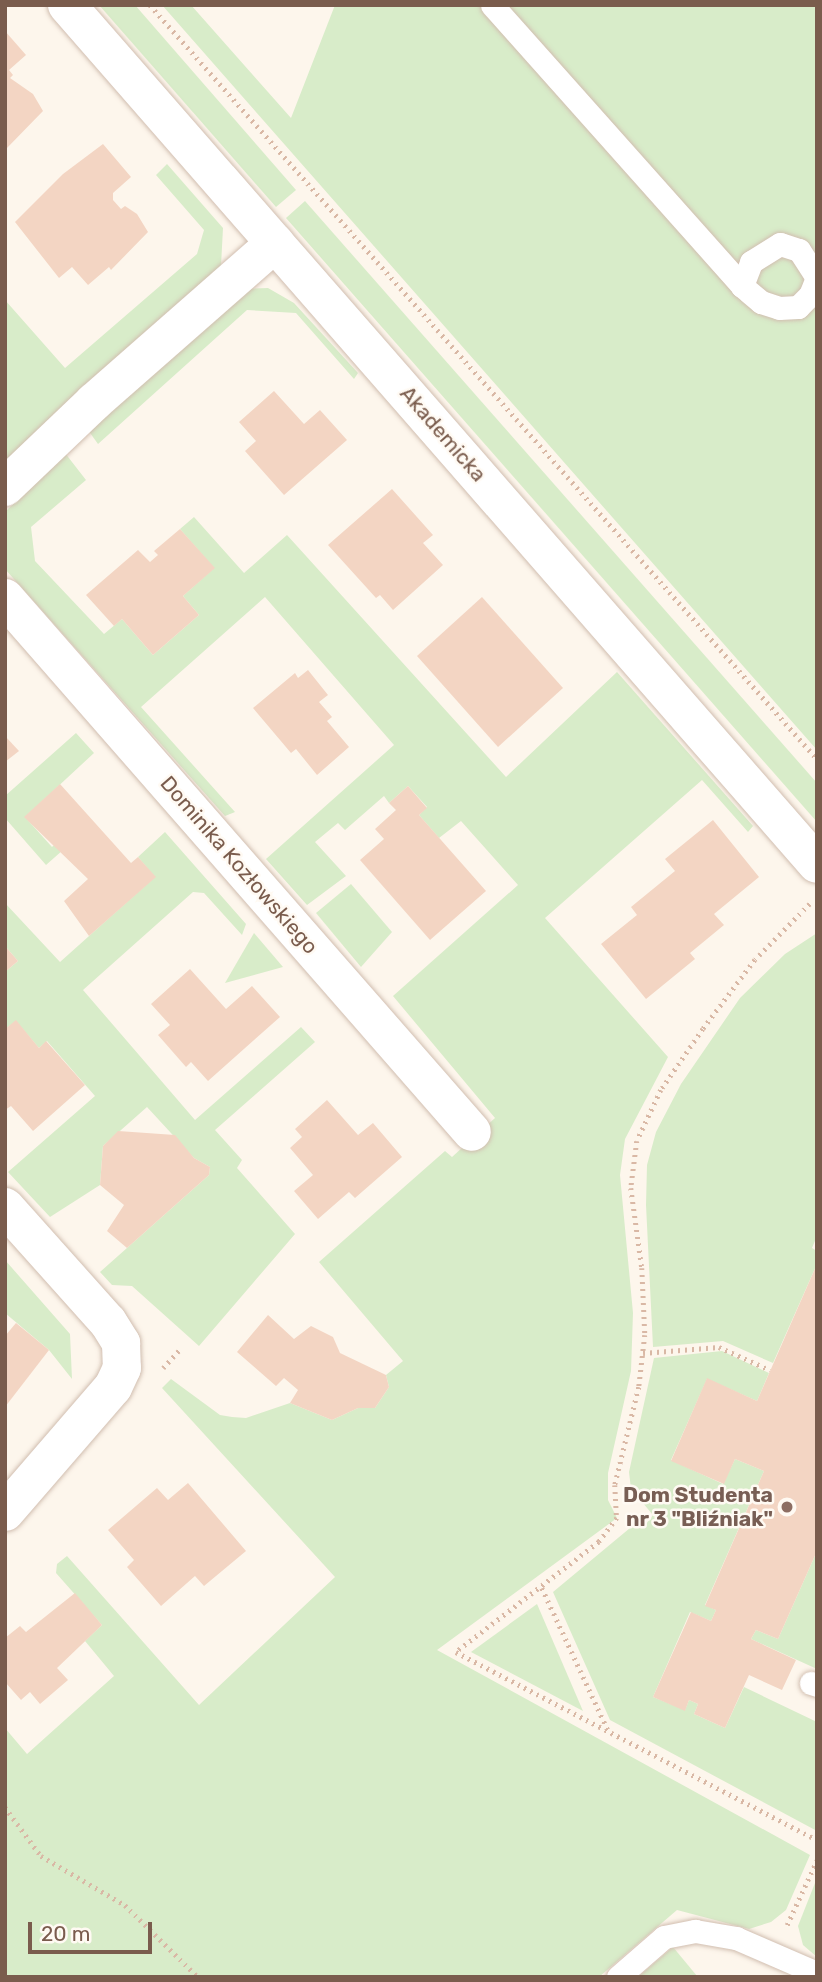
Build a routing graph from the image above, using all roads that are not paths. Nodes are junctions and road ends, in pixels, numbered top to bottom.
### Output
1 (67, 5) edge
2 (492, 5) edge
3 (275, 243) junction
4 (817, 278) edge
5 (742, 286) junction
6 (5, 487) edge
7 (5, 598) edge
8 (817, 864) edge
9 (472, 1132) dead end
10 (5, 1207) edge
11 (5, 1512) edge
12 (817, 1973) edge
13 (618, 1977) edge

1 - 3 street, Akademicka
2 - 5 lane
3 - 6 street
3 - 8 street, Akademicka
4 - 5 lane
4 - 5 lane
7 - 9 street, Dominika Kozłowskiego
10 - 11 street
12 - 13 lane

